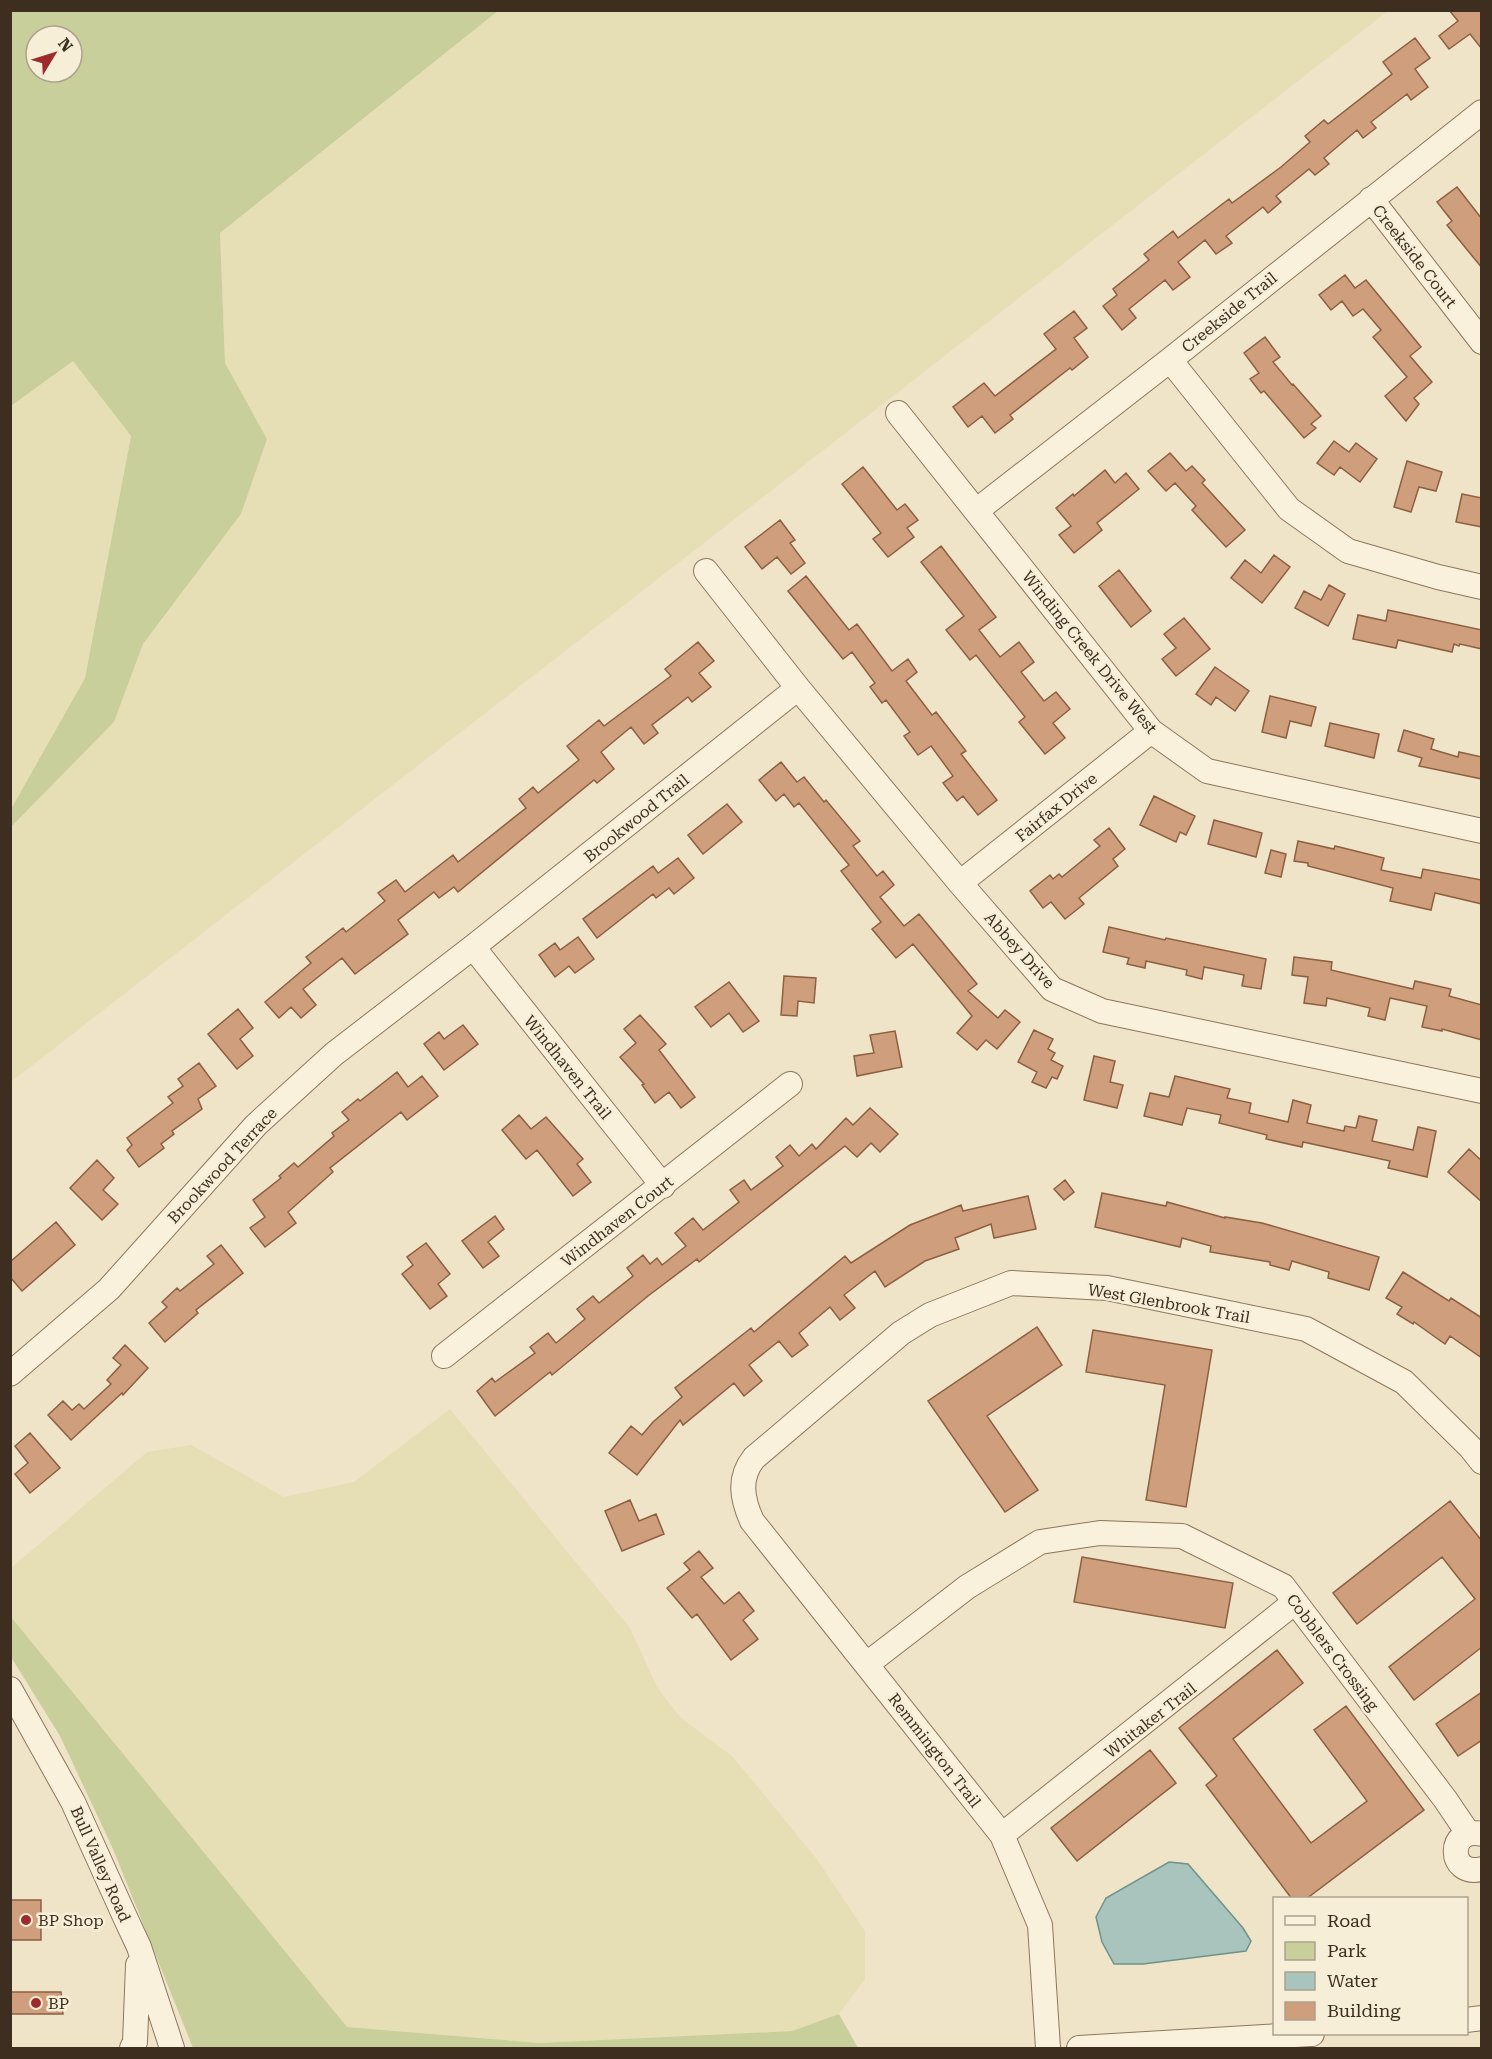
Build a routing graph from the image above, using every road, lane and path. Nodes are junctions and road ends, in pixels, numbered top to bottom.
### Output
1 (1482, 112) edge
2 (1371, 199) junction
3 (1482, 342) edge
4 (1170, 360) junction
5 (898, 413) dead end
6 (976, 511) junction
7 (706, 571) dead end
8 (1482, 587) edge
9 (798, 688) junction
10 (1151, 731) junction
11 (1482, 831) edge
12 (960, 883) junction
13 (473, 947) junction
14 (790, 1084) dead end
15 (1482, 1091) edge
16 (663, 1186) junction
17 (444, 1356) dead end
18 (10, 1374) edge
19 (1482, 1462) edge
20 (743, 1487) joint
21 (1296, 1602) junction
22 (867, 1664) junction
23 (10, 1689) edge
24 (1475, 1834) edge
25 (1002, 1835) junction
26 (1482, 1869) edge
27 (139, 1947) junction
28 (1296, 2035) edge
29 (132, 2049) edge
30 (172, 2049) edge
31 (1048, 2049) edge
32 (1079, 2049) edge

1 - 2 street, Creekside Trail
2 - 3 street, Creekside Court
2 - 4 street, Creekside Trail
4 - 6 street, Creekside Trail
4 - 8 street
5 - 6 street, Winding Creek Drive West
6 - 10 street, Winding Creek Drive West
7 - 9 street, Abbey Drive
9 - 12 street, Abbey Drive
9 - 13 street, Brookwood Trail
10 - 11 street, Winding Creek Drive West
10 - 12 street, Fairfax Drive
12 - 15 street, Abbey Drive
13 - 16 street, Windhaven Trail
13 - 18 street, Brookwood Terrace
14 - 16 street, Windhaven Court
16 - 17 street, Windhaven Court
19 - 20 street, West Glenbrook Trail
20 - 22 street, Remmington Trail
21 - 22 street, Cobblers Crossing
21 - 24 street, Cobblers Crossing
21 - 25 street, Whitaker Trail
22 - 25 street, Remmington Trail
23 - 27 street, Bull Valley Road
24 - 26 street, Cobblers Crossing
25 - 31 street, Remmington Trail
27 - 29 street
27 - 30 street, Bull Valley Road
28 - 32 street

